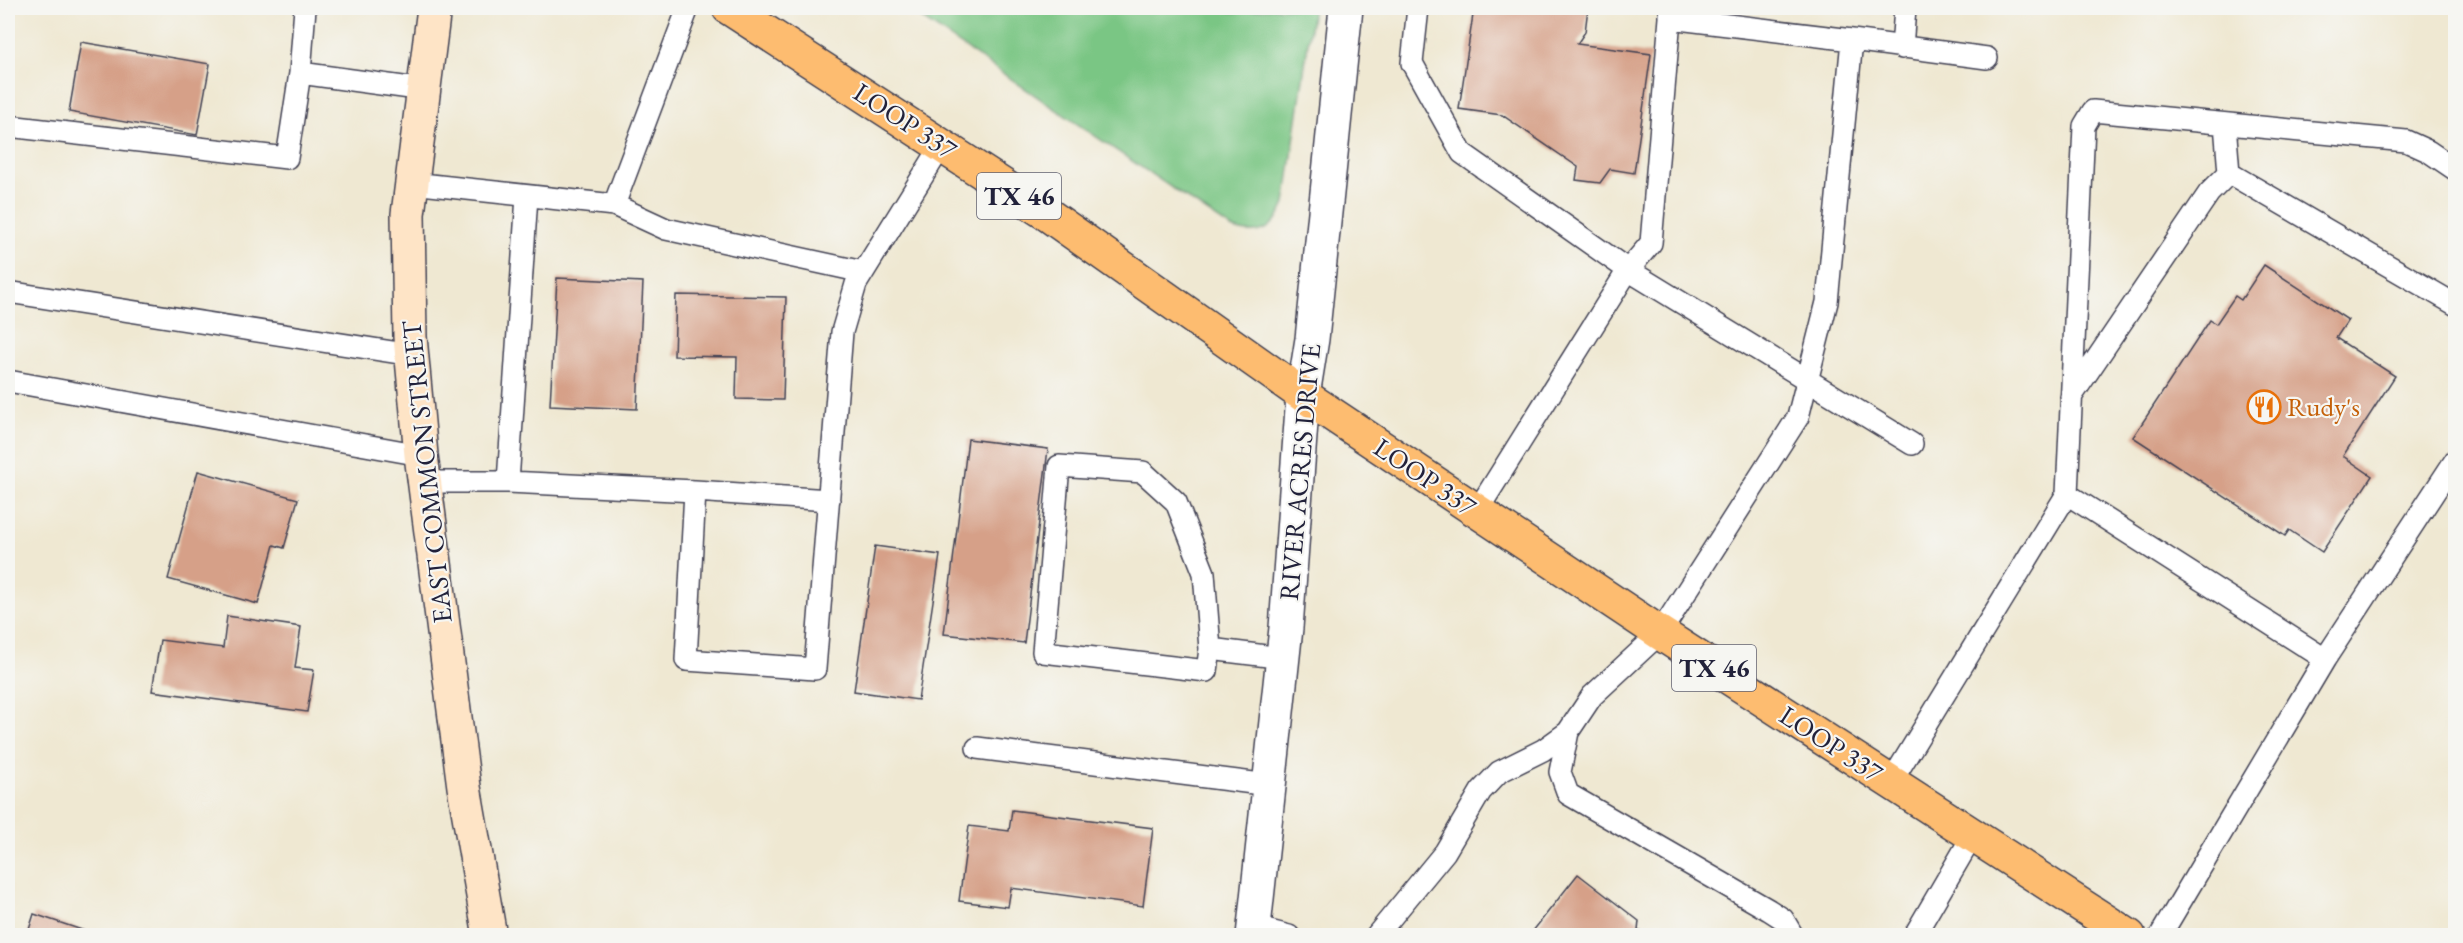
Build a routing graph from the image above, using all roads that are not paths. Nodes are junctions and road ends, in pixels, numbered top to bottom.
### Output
1 (305, 8) edge
2 (434, 8) edge
3 (688, 8) edge
4 (729, 8) edge
5 (1346, 8) edge
6 (1418, 8) edge
7 (1905, 8) edge
8 (1670, 13) edge
9 (1852, 40) junction
10 (1902, 48) junction
11 (1987, 58) dead end
12 (300, 74) junction
13 (425, 90) junction
14 (2225, 124) junction
15 (8, 126) edge
16 (942, 145) junction
17 (2456, 170) edge
18 (2229, 173) junction
19 (412, 183) junction
20 (527, 196) junction
21 (614, 205) junction
22 (1628, 270) junction
23 (863, 272) junction
24 (8, 292) edge
25 (2456, 305) edge
26 (412, 355) junction
27 (8, 381) edge
28 (1808, 382) junction
29 (1303, 395) junction
30 (2071, 397) junction
31 (1912, 444) dead end
32 (2456, 459) edge
33 (423, 468) junction
34 (508, 482) junction
35 (695, 491) junction
36 (2067, 494) junction
37 (829, 500) junction
38 (1477, 511) junction
39 (1660, 633) junction
40 (1210, 649) junction
41 (1283, 658) junction
42 (2325, 659) junction
43 (1568, 732) junction
44 (978, 748) dead end
45 (1891, 782) junction
46 (1269, 785) junction
47 (1973, 835) junction
48 (2108, 930) edge
49 (1254, 931) edge
50 (490, 936) edge
51 (1289, 936) edge
52 (1376, 936) edge
53 (1793, 936) edge
54 (1914, 936) edge
55 (2160, 936) edge

1 - 12 lane
2 - 13 main road, EAST COMMON STREET
3 - 21 lane
4 - 16 main road, LOOP 337 / TX 46
5 - 29 street, RIVER ACRES DRIVE
6 - 22 lane
7 - 10 lane
8 - 9 lane
8 - 22 lane
9 - 10 lane
9 - 28 lane
10 - 11 lane
12 - 13 lane
12 - 15 lane
13 - 19 main road, EAST COMMON STREET
14 - 17 lane
14 - 18 lane
14 - 30 lane
16 - 23 lane
16 - 29 main road, LOOP 337 / TX 46
18 - 25 lane
18 - 30 lane
19 - 20 lane
19 - 26 main road, EAST COMMON STREET
20 - 21 lane
20 - 34 lane
21 - 23 lane
22 - 28 lane
22 - 38 lane
23 - 37 lane
24 - 26 lane
26 - 33 main road, EAST COMMON STREET
27 - 33 lane
28 - 31 lane
28 - 39 lane
29 - 38 main road, LOOP 337 / TX 46
29 - 41 street, RIVER ACRES DRIVE
30 - 36 lane
32 - 42 lane
33 - 34 lane
33 - 50 main road, EAST COMMON STREET
34 - 35 lane
35 - 37 lane
35 - 37 lane
36 - 42 lane
36 - 45 lane
38 - 39 main road, LOOP 337 / TX 46
39 - 43 lane
39 - 45 main road, LOOP 337 / TX 46
40 - 40 lane
40 - 41 lane
41 - 46 street, RIVER ACRES DRIVE
42 - 55 lane
43 - 52 lane
43 - 53 lane
44 - 46 lane
45 - 47 main road, LOOP 337 / TX 46
46 - 49 street, RIVER ACRES DRIVE
47 - 48 main road, LOOP 337 / TX 46
47 - 54 lane
49 - 51 lane

